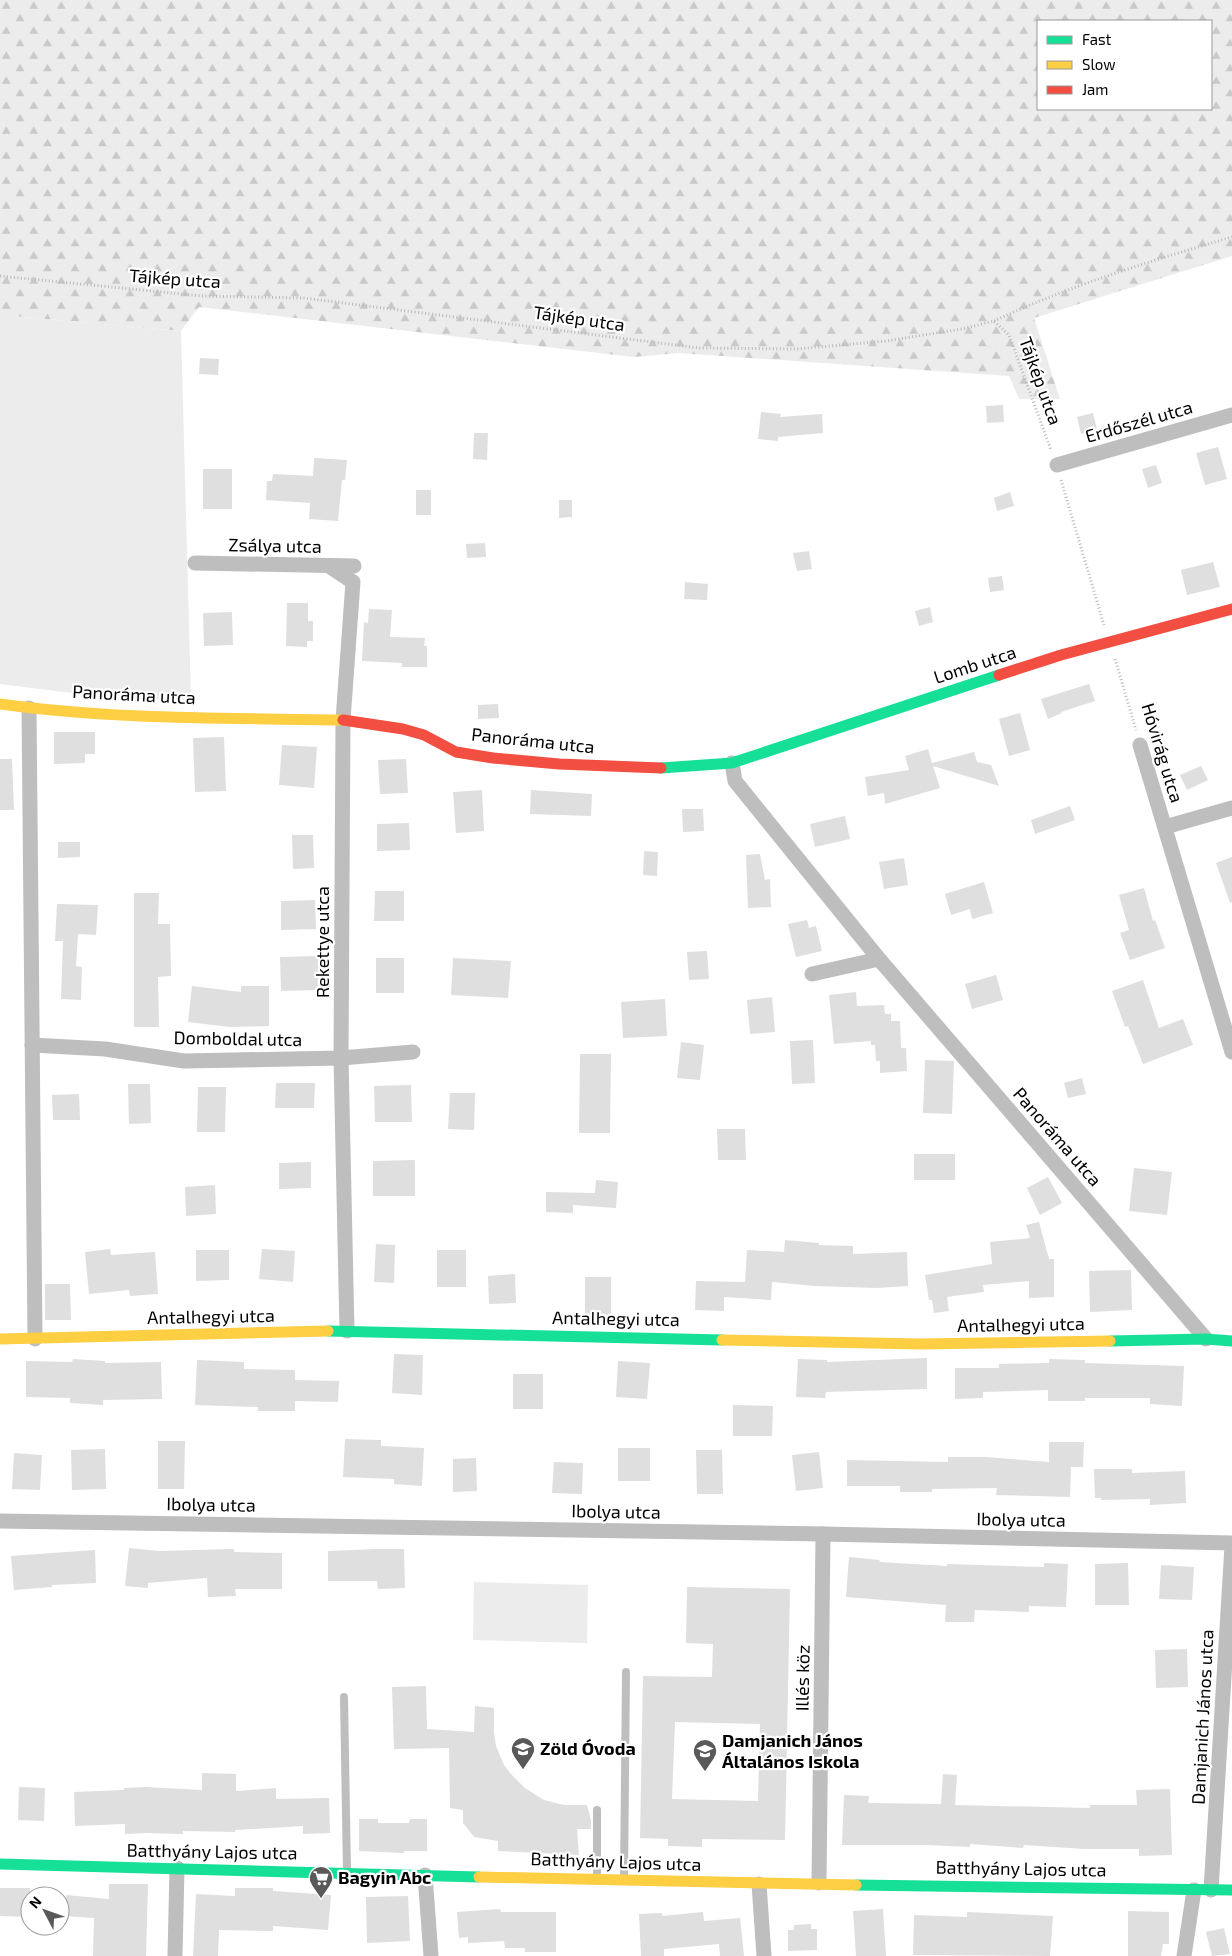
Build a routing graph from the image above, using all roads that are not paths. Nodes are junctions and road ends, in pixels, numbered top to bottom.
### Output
1 (1232, 415) edge
2 (1057, 465) road end
3 (195, 563) dead end
4 (329, 566) junction
5 (354, 566) dead end
6 (1232, 609) edge
7 (0, 704) edge
8 (29, 708) junction
9 (343, 720) junction
10 (1140, 745) road end
11 (732, 763) junction
12 (1232, 808) edge
13 (1165, 827) junction
14 (879, 959) junction
15 (812, 974) dead end
16 (32, 1045) junction
17 (413, 1052) dead end
18 (1232, 1052) edge
19 (341, 1058) junction
20 (347, 1331) junction
21 (0, 1339) edge
22 (34, 1339) junction
23 (1206, 1339) junction
24 (1232, 1341) edge
25 (0, 1522) edge
26 (823, 1534) junction
27 (1232, 1545) edge
28 (626, 1672) dead end
29 (344, 1697) dead end
30 (597, 1810) dead end
31 (0, 1864) edge
32 (177, 1868) junction
33 (347, 1873) junction
34 (426, 1875) junction
35 (597, 1879) junction
36 (624, 1880) junction
37 (819, 1883) junction
38 (759, 1884) junction
39 (1194, 1890) junction
40 (1211, 1890) junction
41 (1232, 1890) edge
42 (175, 1956) edge
43 (431, 1956) edge
44 (764, 1956) edge
45 (1184, 1956) edge

1 - 2 street, Erdőszél utca
3 - 4 street, Zsálya utca
4 - 5 street, Zsálya utca
4 - 9 street, Rekettye utca
6 - 11 street, Lomb utca
7 - 8 street, Panoráma utca
8 - 9 street, Panoráma utca
8 - 16 street
9 - 11 street, Panoráma utca
9 - 19 street, Rekettye utca
10 - 13 street, Hóvirág utca
11 - 14 street, Panoráma utca
12 - 13 street
13 - 18 street, Hóvirág utca
14 - 15 street
14 - 23 street, Panoráma utca
16 - 19 street, Domboldal utca
16 - 22 street
17 - 19 street, Domboldal utca
19 - 20 street, Rekettye utca
20 - 22 street, Antalhegyi utca
20 - 23 street, Antalhegyi utca
21 - 22 street, Antalhegyi utca
23 - 24 street, Antalhegyi utca
25 - 26 street, Ibolya utca
26 - 27 street, Ibolya utca
26 - 37 street, Illés köz
27 - 40 street, Damjanich János utca
28 - 36 lane
29 - 33 lane
30 - 35 lane
31 - 32 street, Batthyány Lajos utca
32 - 33 street, Batthyány Lajos utca
32 - 42 street
33 - 34 street, Batthyány Lajos utca
34 - 35 street, Batthyány Lajos utca
34 - 43 street
35 - 36 street, Batthyány Lajos utca
36 - 38 street, Batthyány Lajos utca
37 - 38 street, Batthyány Lajos utca
37 - 39 street, Batthyány Lajos utca
38 - 44 street
39 - 40 street, Batthyány Lajos utca
39 - 45 street
40 - 41 street, Batthyány Lajos utca

